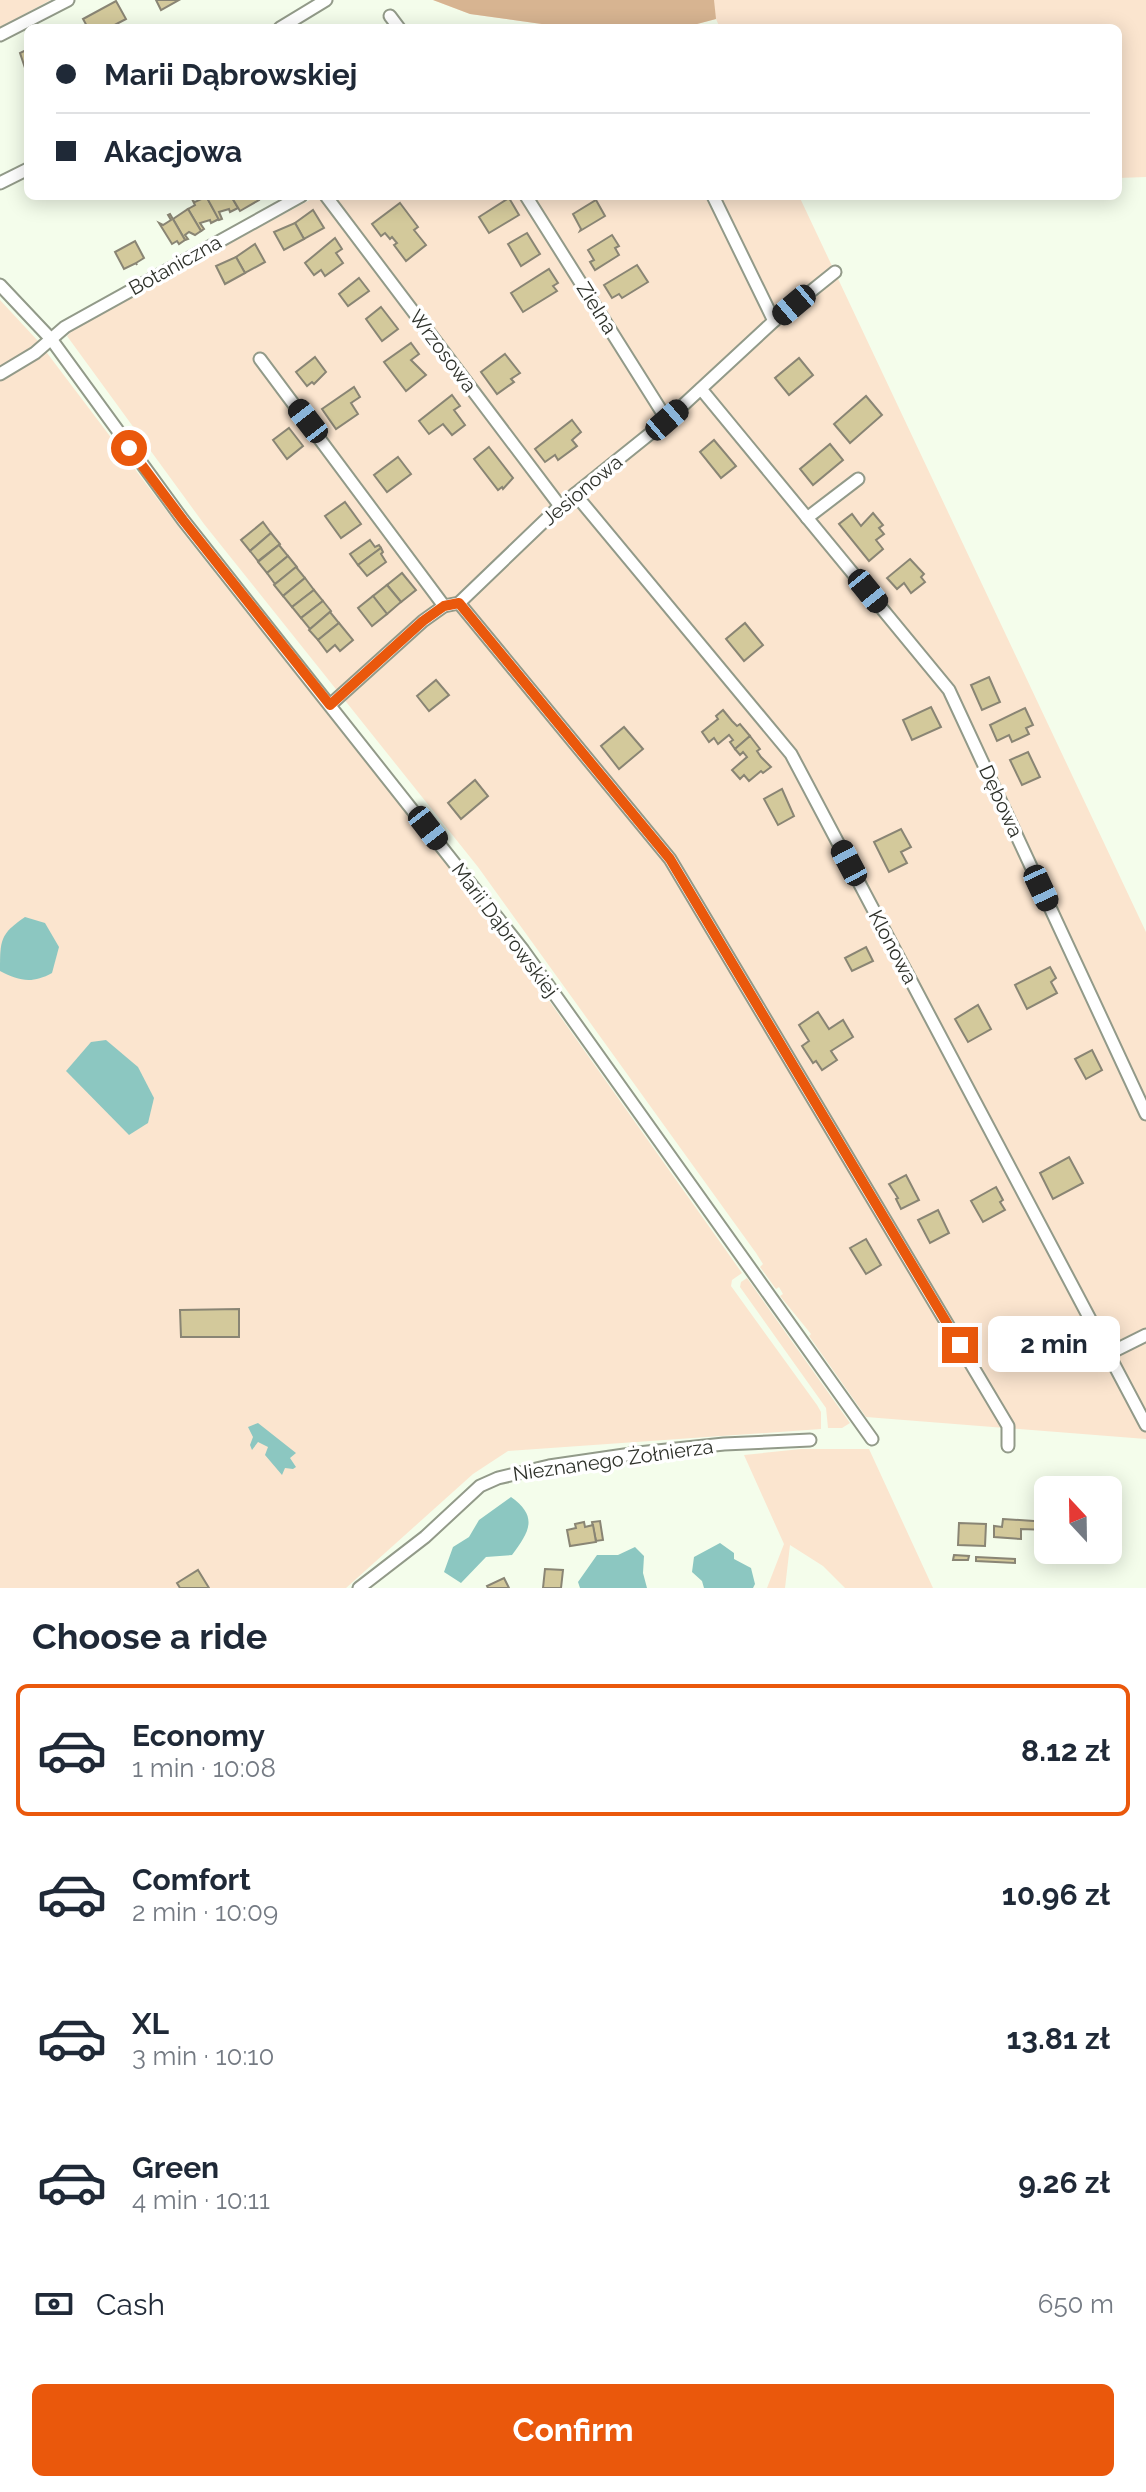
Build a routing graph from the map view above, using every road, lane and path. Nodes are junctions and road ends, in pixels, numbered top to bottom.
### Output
1 (68, 0) edge
2 (326, 0) edge
3 (390, 16) dead end
4 (287, 24) edge
5 (396, 24) edge
6 (0, 35) edge
7 (24, 171) edge
8 (0, 183) edge
9 (294, 200) edge
10 (329, 200) edge
11 (529, 200) edge
12 (715, 200) edge
13 (835, 272) dead end
14 (0, 285) edge
15 (774, 321) junction
16 (51, 339) junction
17 (260, 359) dead end
18 (0, 374) edge
19 (701, 389) junction
20 (667, 420) junction
21 (858, 479) dead end
22 (575, 494) junction
23 (560, 506) junction
24 (807, 518) junction
25 (459, 603) junction
26 (444, 606) junction
27 (330, 705) junction
28 (1146, 1114) edge
29 (1146, 1335) edge
30 (1108, 1354) junction
31 (1146, 1425) edge
32 (872, 1439) dead end
33 (810, 1440) dead end
34 (1008, 1446) dead end
35 (359, 1588) edge

1 - 6 street
2 - 4 street
3 - 5 street
7 - 8 street
9 - 16 street, Botaniczna
10 - 23 street, Wrzosowa
11 - 20 street, Zielna
12 - 15 street
13 - 15 street, Jesionowa
14 - 16 street, Marii Dąbrowskiej
15 - 19 street, Jesionowa
16 - 18 street, Botaniczna
16 - 27 street, Marii Dąbrowskiej
17 - 26 street
19 - 20 street, Jesionowa
19 - 24 street, Dębowa
20 - 22 street, Jesionowa
21 - 24 street
22 - 23 street, Jesionowa
22 - 30 street, Klonowa
23 - 25 street, Jesionowa
24 - 28 street, Dębowa
25 - 26 street
25 - 34 street
26 - 27 street
27 - 32 street, Marii Dąbrowskiej
29 - 30 street
30 - 31 street, Klonowa
33 - 35 street, Nieznanego Żołnierza

